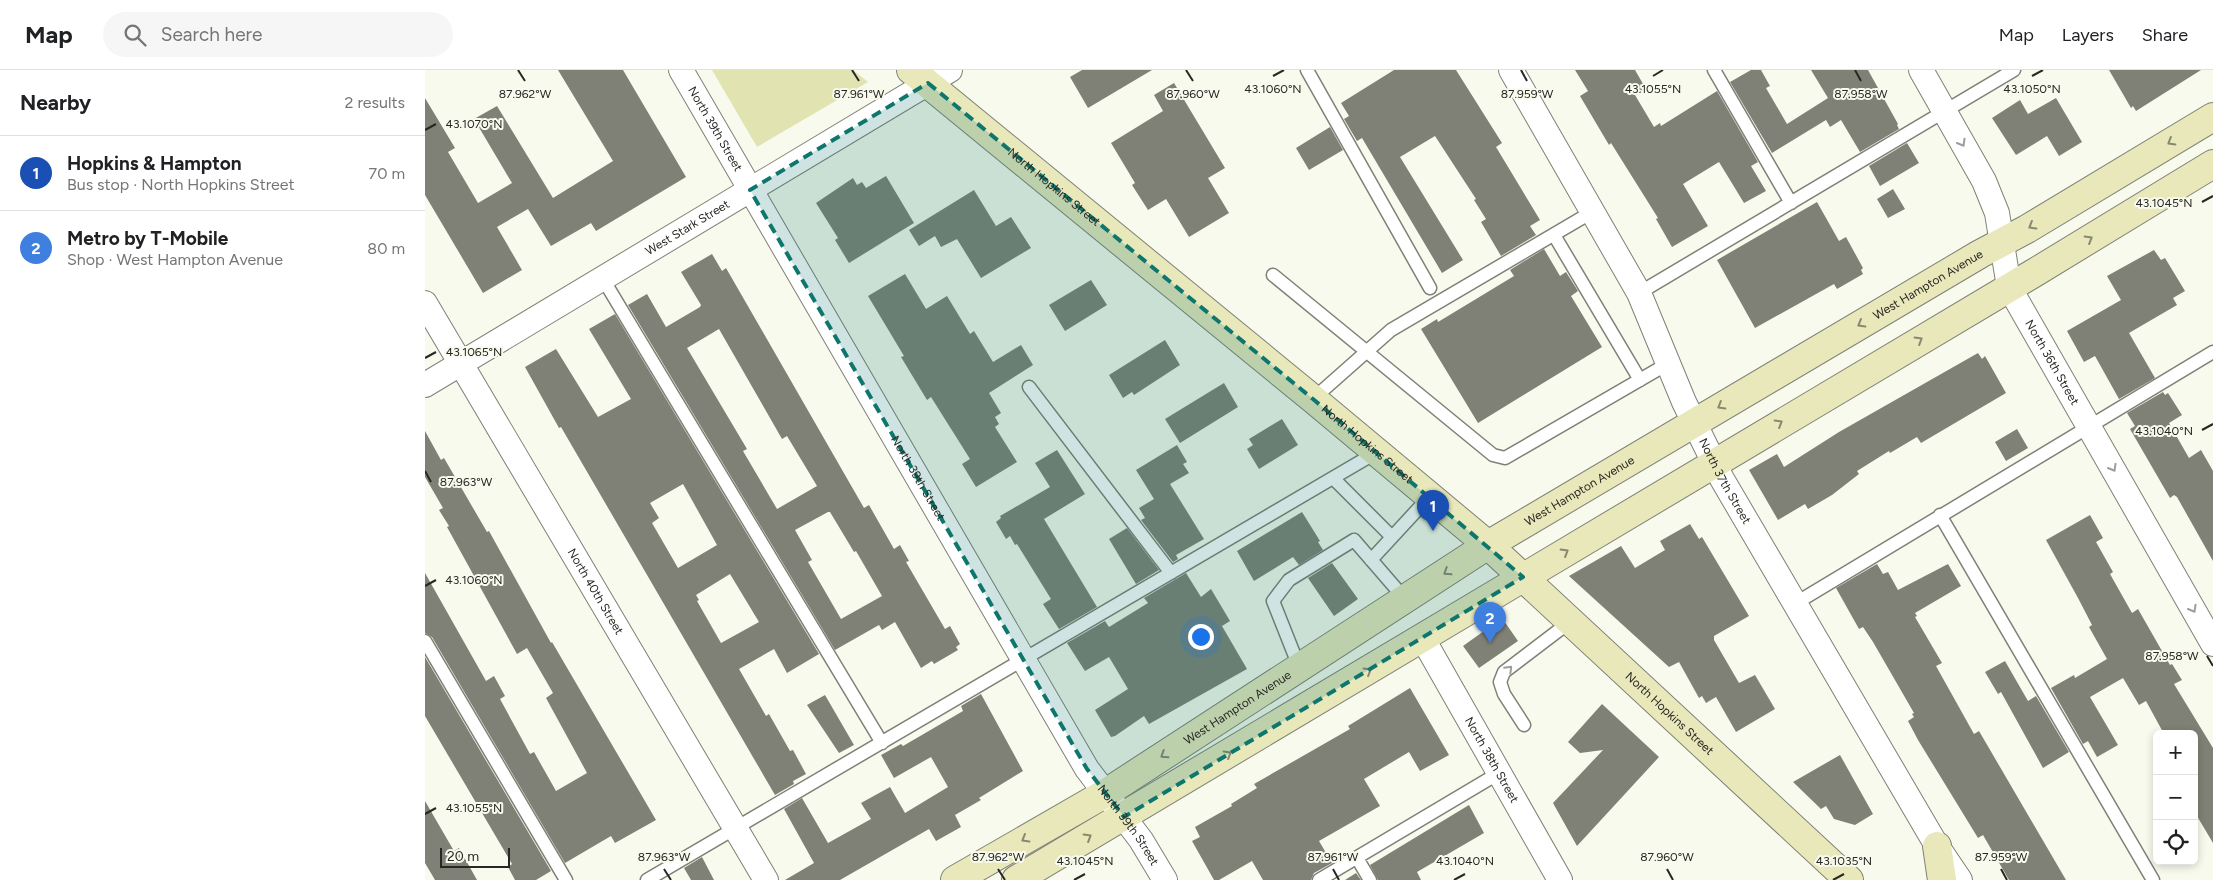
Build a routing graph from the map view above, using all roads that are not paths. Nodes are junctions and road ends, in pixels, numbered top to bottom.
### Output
1 (681, 70) edge
2 (1307, 70) edge
3 (1511, 70) edge
4 (1713, 70) edge
5 (1921, 70) edge
6 (2014, 70) edge
7 (930, 74) edge
8 (1945, 112) junction
9 (2213, 117) edge
10 (2213, 164) edge
11 (750, 190) junction
12 (1791, 203) junction
13 (1592, 212) junction
14 (1554, 234) junction
15 (2003, 242) junction
16 (1273, 275) dead end
17 (603, 278) junction
18 (2009, 287) junction
19 (1430, 288) dead end
20 (1639, 293) junction
21 (425, 303) edge
22 (1365, 350) junction
23 (2213, 352) edge
24 (1669, 363) junction
25 (461, 364) junction
26 (1640, 380) junction
27 (425, 385) edge
28 (1029, 387) dead end
29 (1313, 398) junction
30 (1695, 422) junction
31 (2088, 426) junction
32 (1377, 452) junction
33 (1714, 462) junction
34 (1333, 478) junction
35 (1430, 496) junction
36 (1940, 515) junction
37 (1392, 537) junction
38 (1488, 545) junction
39 (1371, 560) junction
40 (1171, 573) junction
41 (1523, 577) junction
42 (1405, 599) junction
43 (1796, 604) junction
44 (1571, 621) junction
45 (1423, 638) junction
46 (425, 641) edge
47 (2213, 644) edge
48 (1023, 661) junction
49 (1300, 669) junction
50 (1524, 725) dead end
51 (882, 743) junction
52 (1499, 773) junction
53 (1105, 793) junction
54 (1124, 816) junction
55 (735, 828) junction
56 (1937, 846) junction
57 (1357, 858) junction
58 (566, 880) edge
59 (647, 880) edge
60 (766, 880) edge
61 (955, 880) edge
62 (1016, 880) edge
63 (1165, 880) edge
64 (1319, 880) edge
65 (1370, 880) edge
66 (1560, 880) edge
67 (1849, 880) edge
68 (1942, 880) edge
69 (1960, 880) edge
70 (2153, 880) edge

1 - 11 street, North 39th Street
2 - 19 lane
3 - 13 street, North 37th Street
4 - 12 lane
5 - 8 street, North 36th Street
6 - 8 lane
7 - 11 street, West Stark Street
7 - 29 main road, North Hopkins Street
8 - 12 lane
8 -> 15 street, North 36th Street
9 -> 15 main road, West Hampton Avenue
18 -> 10 main road
11 - 17 street, West Stark Street
11 - 48 street, North 39th Street
12 - 20 lane
13 - 14 lane
13 - 20 street, North 37th Street
14 - 22 lane
14 - 26 lane
15 - 18 street, North 36th Street
15 -> 30 main road, West Hampton Avenue
16 - 22 lane
17 - 25 street, West Stark Street
17 - 51 lane
18 - 31 street, North 36th Street
33 -> 18 main road
20 - 24 street, North 37th Street
21 - 25 street, North 40th Street
22 - 26 lane
22 - 29 lane
23 - 31 lane
24 - 26 lane
24 - 30 street, North 37th Street
25 - 27 street, West Stark Street
25 - 55 street, North 40th Street
28 - 40 lane
29 - 32 main road, North Hopkins Street
30 - 33 street, North 37th Street
30 - 38 main road, West Hampton Avenue
31 - 36 lane
31 -> 47 street, North 36th Street
32 - 34 lane
32 - 35 main road, North Hopkins Street
41 -> 33 main road
33 - 43 street, North 37th Street
34 - 37 lane
34 - 40 lane
35 - 37 lane
35 - 38 main road, North Hopkins Street
36 - 43 lane
36 - 70 lane
37 - 39 lane
38 - 41 main road, North Hopkins Street
38 -> 42 main road, West Hampton Avenue
39 - 42 lane
39 - 49 lane
40 - 48 lane
41 - 44 main road, North Hopkins Street
41 - 45 main road
42 - 49 main road, West Hampton Avenue
43 - 56 street, North 37th Street
50 -> 44 lane
44 - 67 main road, North Hopkins Street
45 - 52 street, North 38th Street
54 -> 45 main road
46 - 58 lane
48 - 51 lane
48 - 53 street, North 39th Street
49 -> 53 main road, West Hampton Avenue
51 - 55 lane
52 - 57 lane
52 - 66 street, North 38th Street
53 - 54 street, North 39th Street
53 -> 61 main road, West Hampton Avenue
62 -> 54 main road
54 - 63 street, North 39th Street
55 - 59 lane
55 - 60 street, North 40th Street
56 - 68 main road
56 - 69 street, North 37th Street
57 - 64 lane
57 - 65 lane

